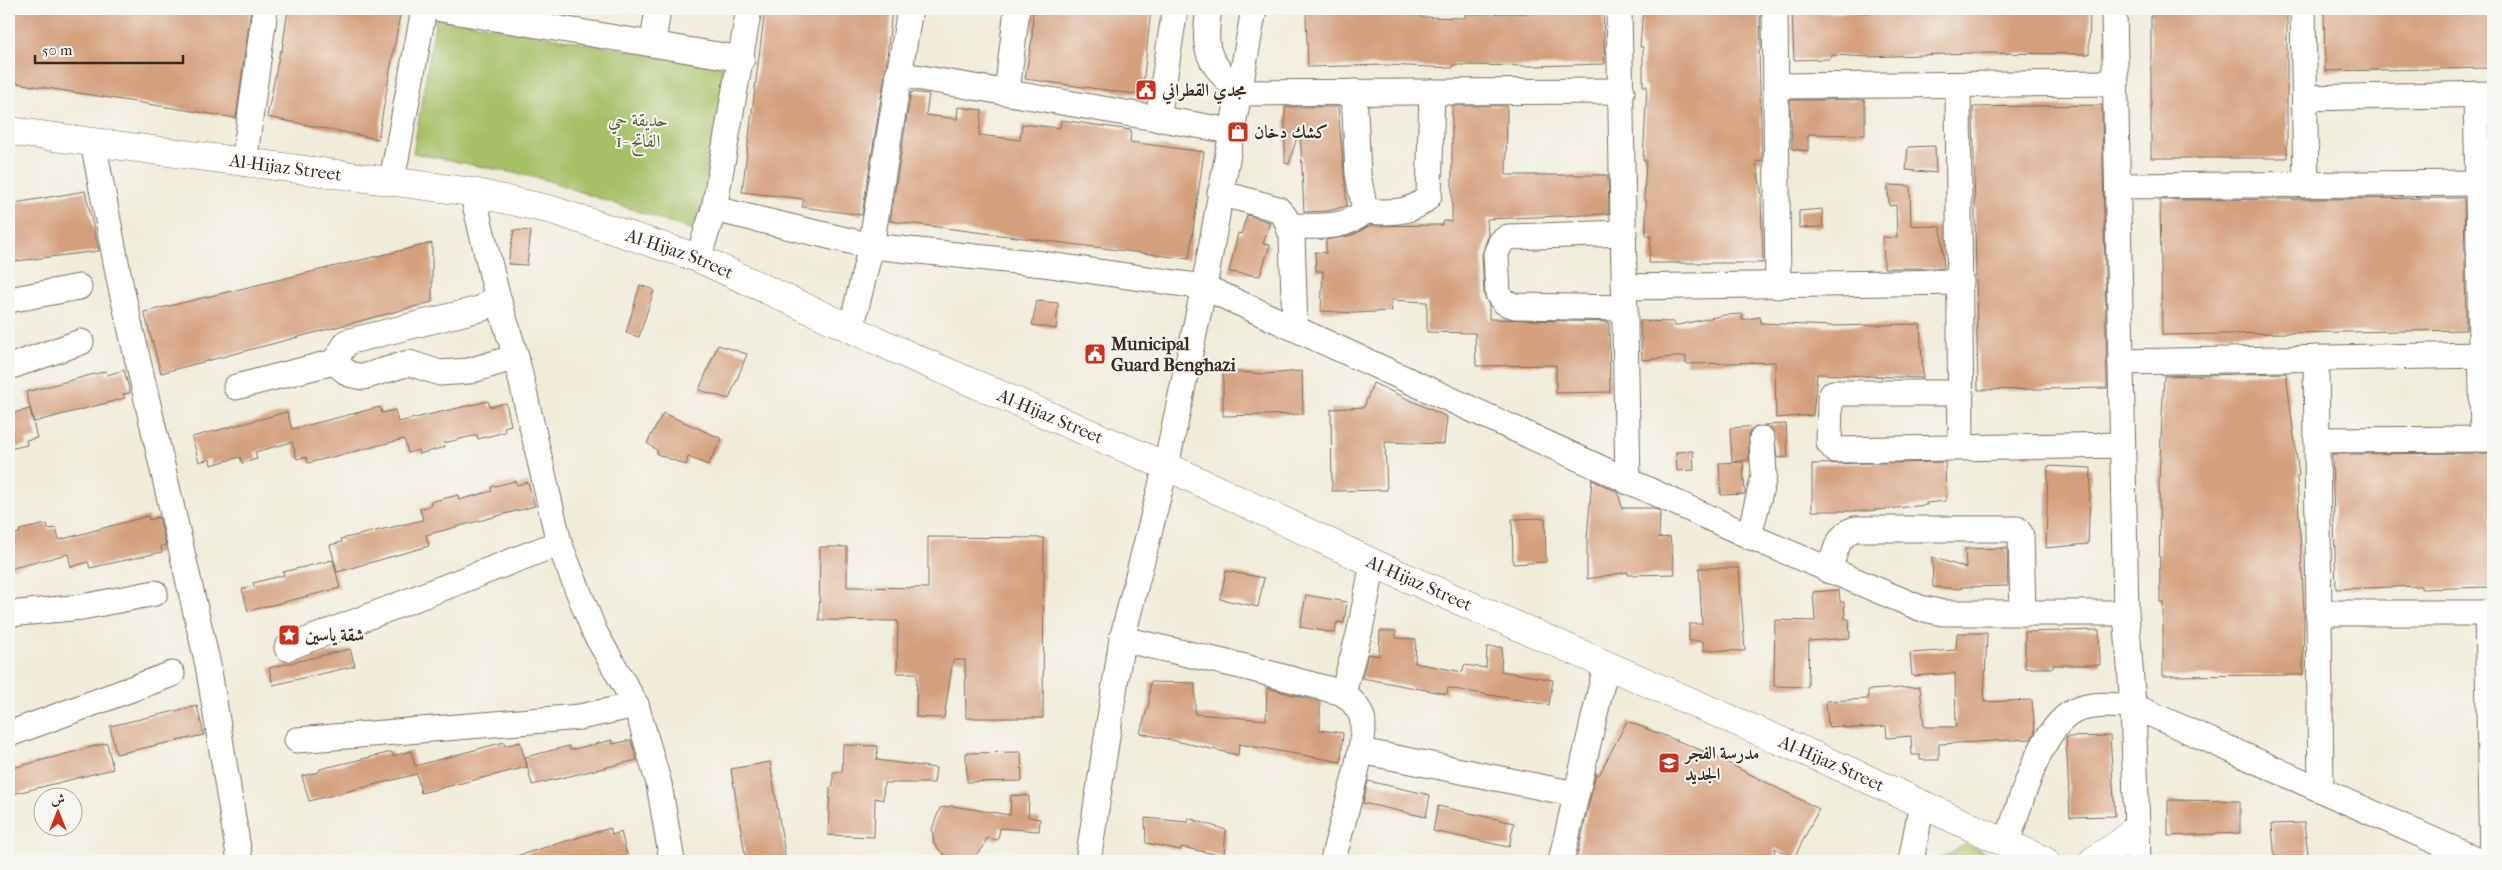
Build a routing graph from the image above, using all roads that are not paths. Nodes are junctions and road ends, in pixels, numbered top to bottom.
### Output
1 (265, 9) edge
2 (424, 9) edge
3 (440, 9) edge
4 (658, 9) edge
5 (749, 9) edge
6 (910, 9) edge
7 (1017, 9) edge
8 (1175, 9) edge
9 (1209, 9) edge
10 (1254, 9) edge
11 (1620, 9) edge
12 (1775, 9) edge
13 (2114, 9) edge
14 (2303, 9) edge
15 (508, 14) edge
16 (652, 43) junction
17 (742, 59) junction
18 (898, 74) junction
19 (2116, 83) junction
20 (1958, 85) junction
21 (1776, 86) junction
22 (1006, 92) junction
23 (1354, 92) junction
24 (1432, 92) junction
25 (1622, 92) junction
26 (1238, 93) junction
27 (2485, 94) edge
28 (2305, 98) junction
29 (1158, 118) junction
30 (9, 131) edge
31 (1231, 131) junction
32 (93, 142) junction
33 (244, 163) junction
34 (392, 180) junction
35 (2478, 183) junction
36 (2306, 185) junction
37 (2118, 186) junction
38 (472, 192) junction
39 (1220, 193) junction
40 (714, 209) junction
41 (1365, 210) junction
42 (1290, 226) junction
43 (1624, 233) junction
44 (871, 246) junction
45 (698, 258) junction
46 (1961, 282) junction
47 (1778, 286) junction
48 (79, 287) dead end
49 (1204, 287) junction
50 (497, 295) junction
51 (1625, 298) junction
52 (9, 300) edge
53 (1295, 328) junction
54 (851, 329) junction
55 (81, 342) dead end
56 (2482, 355) junction
57 (516, 357) junction
58 (2316, 358) junction
59 (334, 362) junction
60 (2121, 362) junction
61 (9, 367) edge
62 (236, 387) dead end
63 (1961, 392) junction
64 (1762, 439) dead end
65 (2488, 439) edge
66 (2317, 440) junction
67 (2122, 445) junction
68 (1961, 447) junction
69 (1166, 466) junction
70 (1628, 482) junction
71 (1749, 536) junction
72 (559, 542) junction
73 (1373, 563) junction
74 (1829, 571) junction
75 (155, 593) dead end
76 (2023, 613) junction
77 (2126, 613) junction
78 (2318, 613) junction
79 (2490, 613) edge
80 (9, 614) edge
81 (1122, 639) junction
82 (287, 648) dead end
83 (1606, 666) junction
84 (172, 674) dead end
85 (1343, 693) junction
86 (636, 705) junction
87 (2133, 706) junction
88 (9, 734) edge
89 (297, 740) dead end
90 (1361, 751) junction
91 (2321, 789) junction
92 (1576, 794) junction
93 (1922, 803) junction
94 (2135, 828) junction
95 (2007, 842) junction
96 (240, 861) edge
97 (672, 861) edge
98 (1088, 861) edge
99 (1334, 861) edge
100 (1561, 861) edge
101 (1911, 861) edge
102 (2045, 861) edge
103 (2093, 861) edge
104 (2138, 861) edge
105 (2480, 861) edge
106 (2492, 861) edge

1 - 33 street
2 - 34 street
3 - 15 street
4 - 16 street
5 - 17 street
6 - 18 street
7 - 22 street
8 - 29 street
9 - 26 street
10 - 26 street
11 - 25 street
12 - 21 street
13 - 19 street
14 - 28 street
15 - 16 street
16 - 17 street
17 - 40 street
18 - 22 street
18 - 44 street
19 - 20 street
19 - 37 street
20 - 21 street
20 - 46 street
21 - 47 street
22 - 29 street
23 - 24 street
23 - 26 street
23 - 41 street
24 - 25 street
24 - 41 street
25 - 43 street
26 - 31 street
27 - 28 street
27 - 35 street
28 - 36 street
29 - 31 street
30 - 32 main road, Al-Hijaz Street
31 - 39 street
32 - 33 main road, Al-Hijaz Street
32 - 96 street
33 - 34 main road, Al-Hijaz Street
34 - 38 main road, Al-Hijaz Street
35 - 36 street
35 - 56 street
36 - 37 street
37 - 60 street
38 - 45 main road, Al-Hijaz Street
38 - 50 street
39 - 42 street
39 - 49 street
40 - 44 street
40 - 45 street
41 - 42 street
42 - 53 street
43 - 51 street
43 - 51 street
44 - 49 street
44 - 54 street
45 - 54 main road, Al-Hijaz Street
46 - 47 street
46 - 63 street
47 - 51 street
48 - 52 street
49 - 53 street
49 - 69 street
50 - 57 street
50 - 59 street
51 - 70 street
53 - 70 street
54 - 69 main road, Al-Hijaz Street
55 - 61 street
56 - 58 street
56 - 65 street
57 - 59 street
57 - 72 street
58 - 60 street
58 - 66 street
59 - 62 street
60 - 67 street
63 - 68 street
63 - 68 street
64 - 71 street
65 - 66 street
66 - 78 street
67 - 68 street
67 - 77 street
69 - 73 main road, Al-Hijaz Street
69 - 81 street
70 - 71 street
71 - 74 street
72 - 82 street
72 - 86 street
73 - 83 main road, Al-Hijaz Street
73 - 85 street
74 - 76 street
74 - 76 street
75 - 80 street
76 - 77 street
77 - 87 street
78 - 79 street
78 - 91 street
79 - 106 street
81 - 85 street
81 - 98 street
83 - 92 street
83 - 93 main road, Al-Hijaz Street
84 - 88 street
85 - 90 street
86 - 89 street
86 - 97 street
87 - 91 street
87 - 94 street
87 - 95 street
90 - 92 street
90 - 99 street
91 - 105 street
92 - 100 street
93 - 95 main road, Al-Hijaz Street
93 - 101 street
94 - 103 main road
94 - 104 street
95 - 102 main road, Al-Hijaz Street

